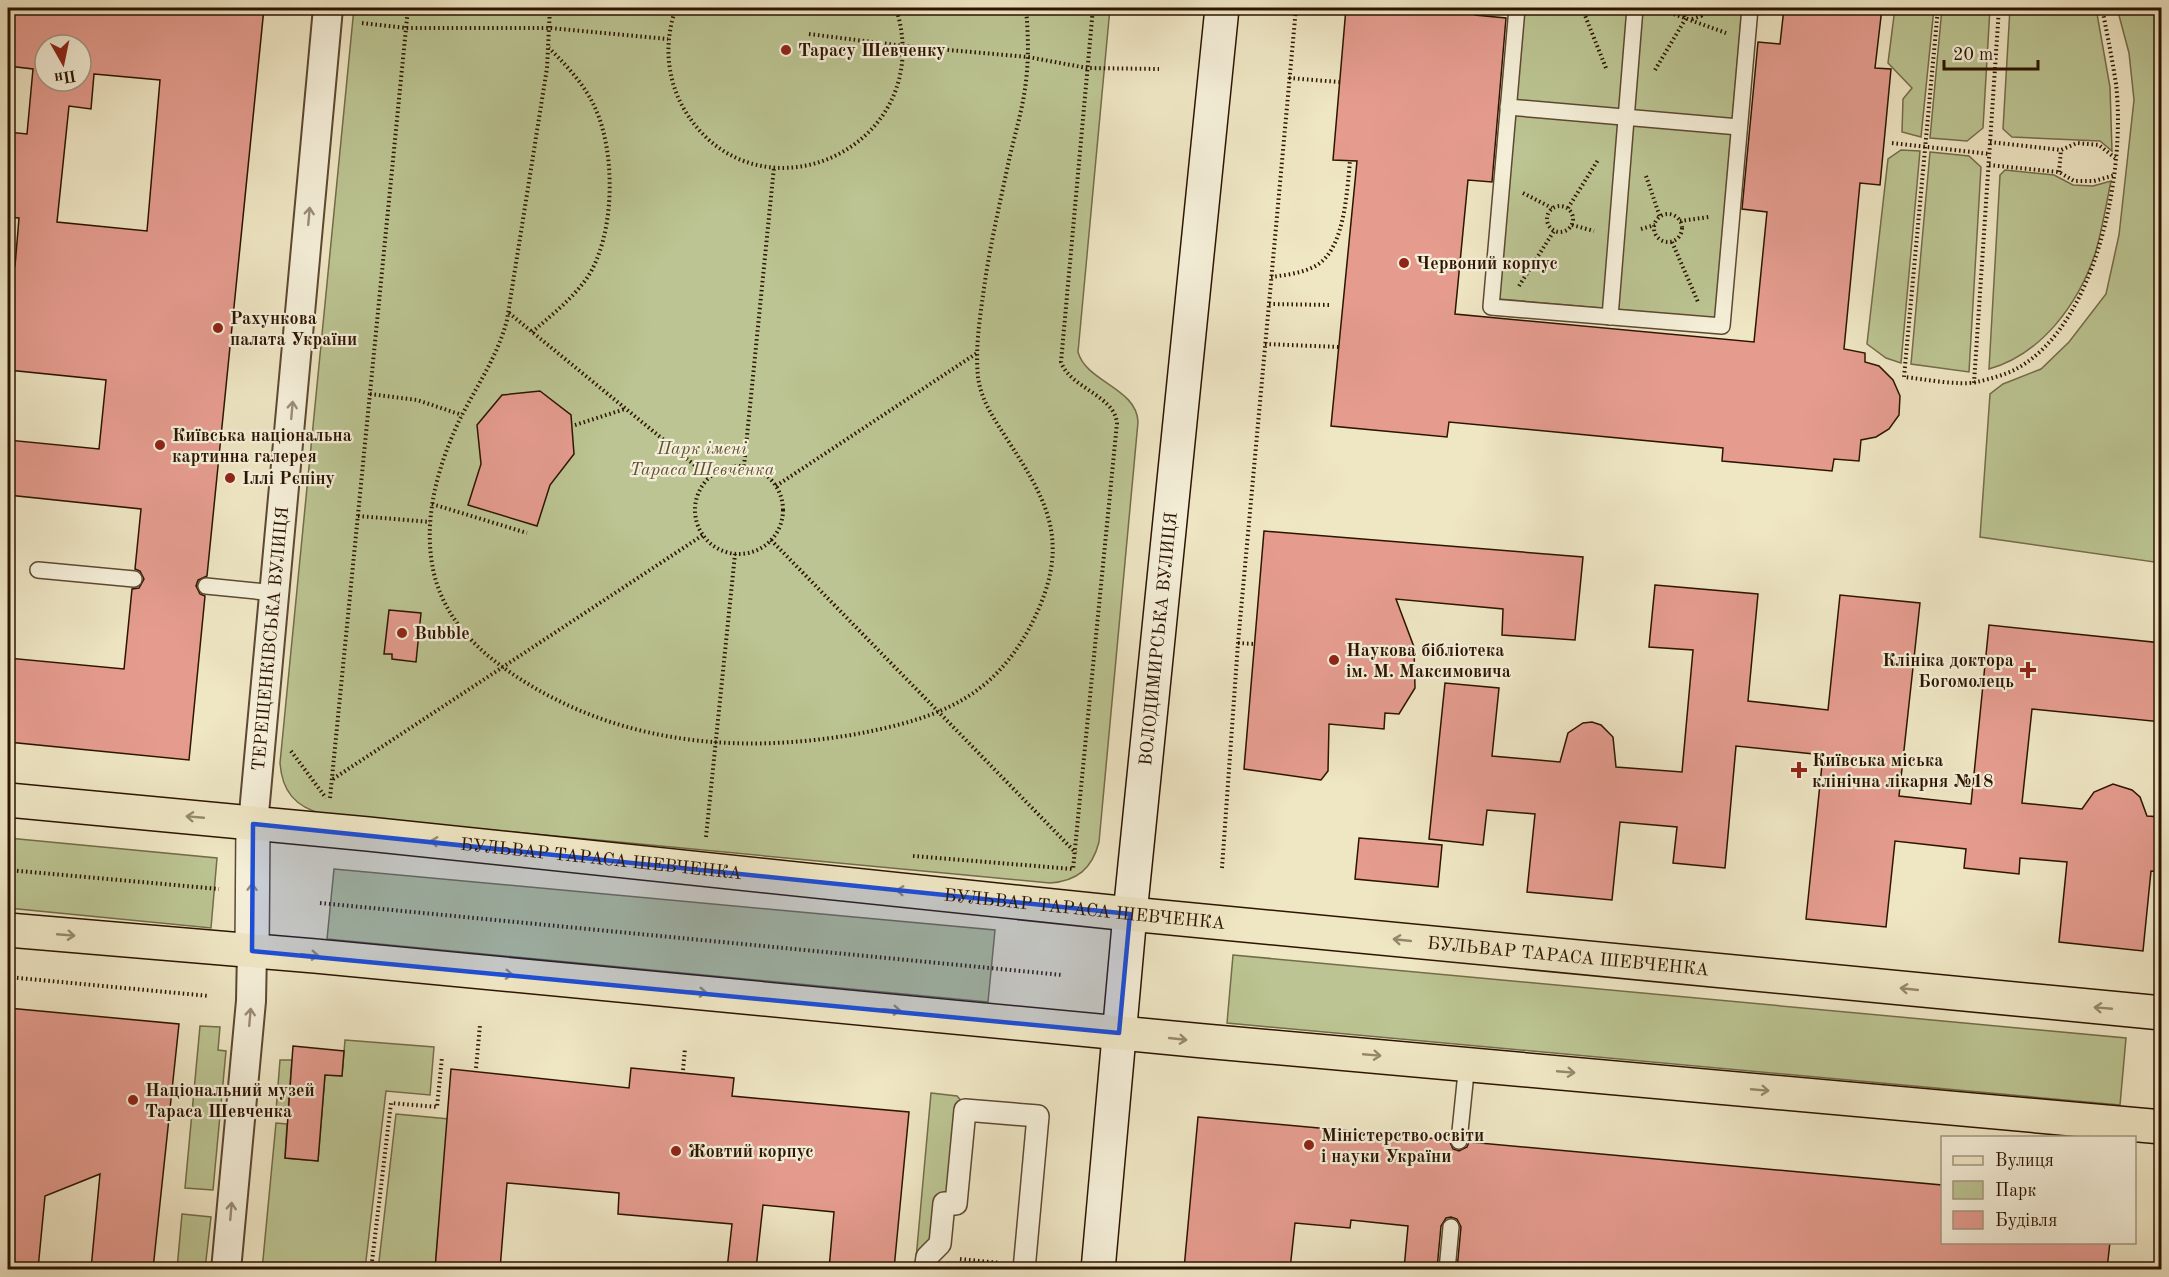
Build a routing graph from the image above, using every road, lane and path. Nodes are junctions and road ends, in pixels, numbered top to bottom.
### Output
1 (328, 8) edge
2 (408, 8) edge
3 (550, 8) edge
4 (676, 8) edge
5 (896, 8) edge
6 (1026, 8) edge
7 (1093, 8) edge
8 (1222, 8) edge
9 (1296, 8) edge
10 (1574, 8) edge
11 (1635, 8) edge
12 (1657, 8) edge
13 (1680, 8) edge
14 (1705, 8) edge
15 (1750, 8) edge
16 (1938, 8) edge
17 (1999, 8) edge
18 (2102, 8) edge
19 (1516, 11) edge
20 (1686, 18) junction
21 (362, 23) dead end
22 (406, 28) junction
23 (550, 28) junction
24 (809, 34) dead end
25 (668, 39) junction
26 (1747, 40) junction
27 (904, 46) junction
28 (549, 48) junction
29 (1028, 57) junction
30 (1087, 68) junction
31 (1159, 69) dead end
32 (1289, 78) junction
33 (1339, 82) dead end
34 (1508, 107) junction
35 (1626, 118) junction
36 (1739, 127) junction
37 (1990, 142) junction
38 (1892, 143) dead end
39 (1925, 146) junction
40 (2061, 150) junction
41 (1990, 154) junction
42 (2116, 158) junction
43 (1350, 160) dead end
44 (1989, 165) junction
45 (774, 167) junction
46 (2059, 172) junction
47 (2115, 175) junction
48 (1554, 231) junction
49 (1672, 242) junction
50 (1271, 278) junction
51 (1269, 304) junction
52 (1332, 305) dead end
53 (1506, 308) junction
54 (508, 313) junction
55 (1610, 317) junction
56 (1708, 325) junction
57 (532, 332) junction
58 (1264, 344) junction
59 (1339, 347) dead end
60 (978, 353) junction
61 (1974, 383) junction
62 (370, 394) junction
63 (625, 409) junction
64 (462, 415) junction
65 (575, 425) dead end
66 (744, 466) junction
67 (709, 477) junction
68 (776, 486) junction
69 (432, 504) junction
70 (358, 516) junction
71 (430, 522) junction
72 (527, 533) dead end
73 (702, 535) junction
74 (771, 540) junction
75 (735, 554) junction
76 (38, 570) dead end
77 (134, 579) dead end
78 (206, 586) dead end
79 (274, 593) junction
80 (1238, 643) junction
81 (1254, 644) dead end
82 (503, 667) junction
83 (937, 711) junction
84 (716, 744) junction
85 (291, 750) dead end
86 (332, 779) junction
87 (8, 800) edge
88 (253, 824) junction
89 (706, 839) dead end
90 (1076, 854) junction
91 (1222, 868) dead end
92 (1073, 869) dead end
93 (8, 870) edge
94 (219, 889) dead end
95 (320, 903) dead end
96 (1130, 914) junction
97 (8, 930) edge
98 (252, 951) junction
99 (1062, 975) dead end
100 (8, 977) edge
101 (209, 996) dead end
102 (2162, 1013) edge
103 (480, 1025) dead end
104 (1119, 1033) junction
105 (685, 1047) dead end
106 (442, 1057) dead end
107 (1467, 1063) junction
108 (476, 1068) dead end
109 (683, 1070) dead end
110 (2162, 1127) edge
111 (1459, 1141) dead end
112 (2162, 1220) edge
113 (1451, 1227) dead end
114 (226, 1269) edge
115 (371, 1269) edge
116 (925, 1269) edge
117 (1024, 1269) edge
118 (1098, 1269) edge
119 (1447, 1269) edge
120 (2157, 1269) edge

79 -> 1 street, ТЕРЕЩЕНКІВСЬКА ВУЛИЦЯ
2 - 22 path
3 - 23 path
4 - 25 path
5 - 27 path
6 - 29 path
7 - 30 path
8 - 96 main road, ВОЛОДИМИРСЬКА ВУЛИЦЯ
9 - 32 path
10 - 19 path
11 - 35 lane
12 - 20 path
13 - 20 path
14 - 20 path
15 - 26 lane
16 - 39 path
17 - 37 path
18 - 42 path
19 - 34 lane
20 - 26 path
21 - 22 path
22 - 23 path
22 - 62 path
23 - 25 path
23 - 28 path
24 - 27 path
25 - 45 path
26 - 36 lane
27 - 29 path
27 - 45 path
28 - 54 path
28 - 57 path
29 - 30 path
29 - 60 path
30 - 31 path
30 - 90 path
32 - 33 path
32 - 50 path
34 - 35 lane
34 - 53 lane
35 - 36 lane
35 - 55 lane
36 - 56 lane
37 - 40 path
37 - 41 path
38 - 39 path
39 - 41 path
39 - 61 path
40 - 42 path
40 - 46 path
41 - 44 path
42 - 47 path
43 - 50 path
44 - 46 path
44 - 61 path
45 - 66 path
46 - 47 path
47 - 61 path
48 - 48 path
48 - 53 path
49 - 49 path
49 - 56 path
50 - 51 path
51 - 52 path
51 - 58 path
53 - 55 lane
54 - 57 path
54 - 64 path
55 - 56 lane
57 - 63 path
58 - 59 path
58 - 80 path
60 - 68 path
60 - 83 path
62 - 64 path
62 - 70 path
63 - 65 path
63 - 67 path
64 - 69 path
66 - 67 path
66 - 68 path
67 - 73 path
68 - 74 path
69 - 71 path
69 - 72 path
70 - 71 path
70 - 86 path
71 - 82 path
73 - 75 path
73 - 82 path
74 - 75 path
74 - 83 path
75 - 84 path
76 - 77 lane
78 - 79 lane
79 - 88 street, ТЕРЕЩЕНКІВСЬКА ВУЛИЦЯ
80 - 81 path
80 - 91 path
82 - 84 path
82 - 86 path
83 - 84 path
83 - 90 path
84 - 89 path
85 - 86 path
88 -> 87 main road, БУЛЬВАР ТАРАСА ШЕВЧЕНКА
96 -> 88 main road, БУЛЬВАР ТАРАСА ШЕВЧЕНКА
98 -> 88 main road, ТЕРЕЩЕНКІВСЬКА ВУЛИЦЯ
90 - 92 path
93 - 94 path
95 - 99 path
102 -> 96 main road, БУЛЬВАР ТАРАСА ШЕВЧЕНКА
96 - 104 main road, ВОЛОДИМИРСЬКА ВУЛИЦЯ
97 -> 98 main road
98 -> 104 main road
114 -> 98 street, ТЕРЕЩЕНКІВСЬКА ВУЛИЦЯ
100 - 101 path
103 - 108 path
104 -> 107 main road
104 - 118 main road, ВОЛОДИМИРСЬКА ВУЛИЦЯ
105 - 109 path
106 - 115 path
107 -> 110 main road
107 - 111 lane
112 - 120 path
113 - 119 lane
116 - 117 street

